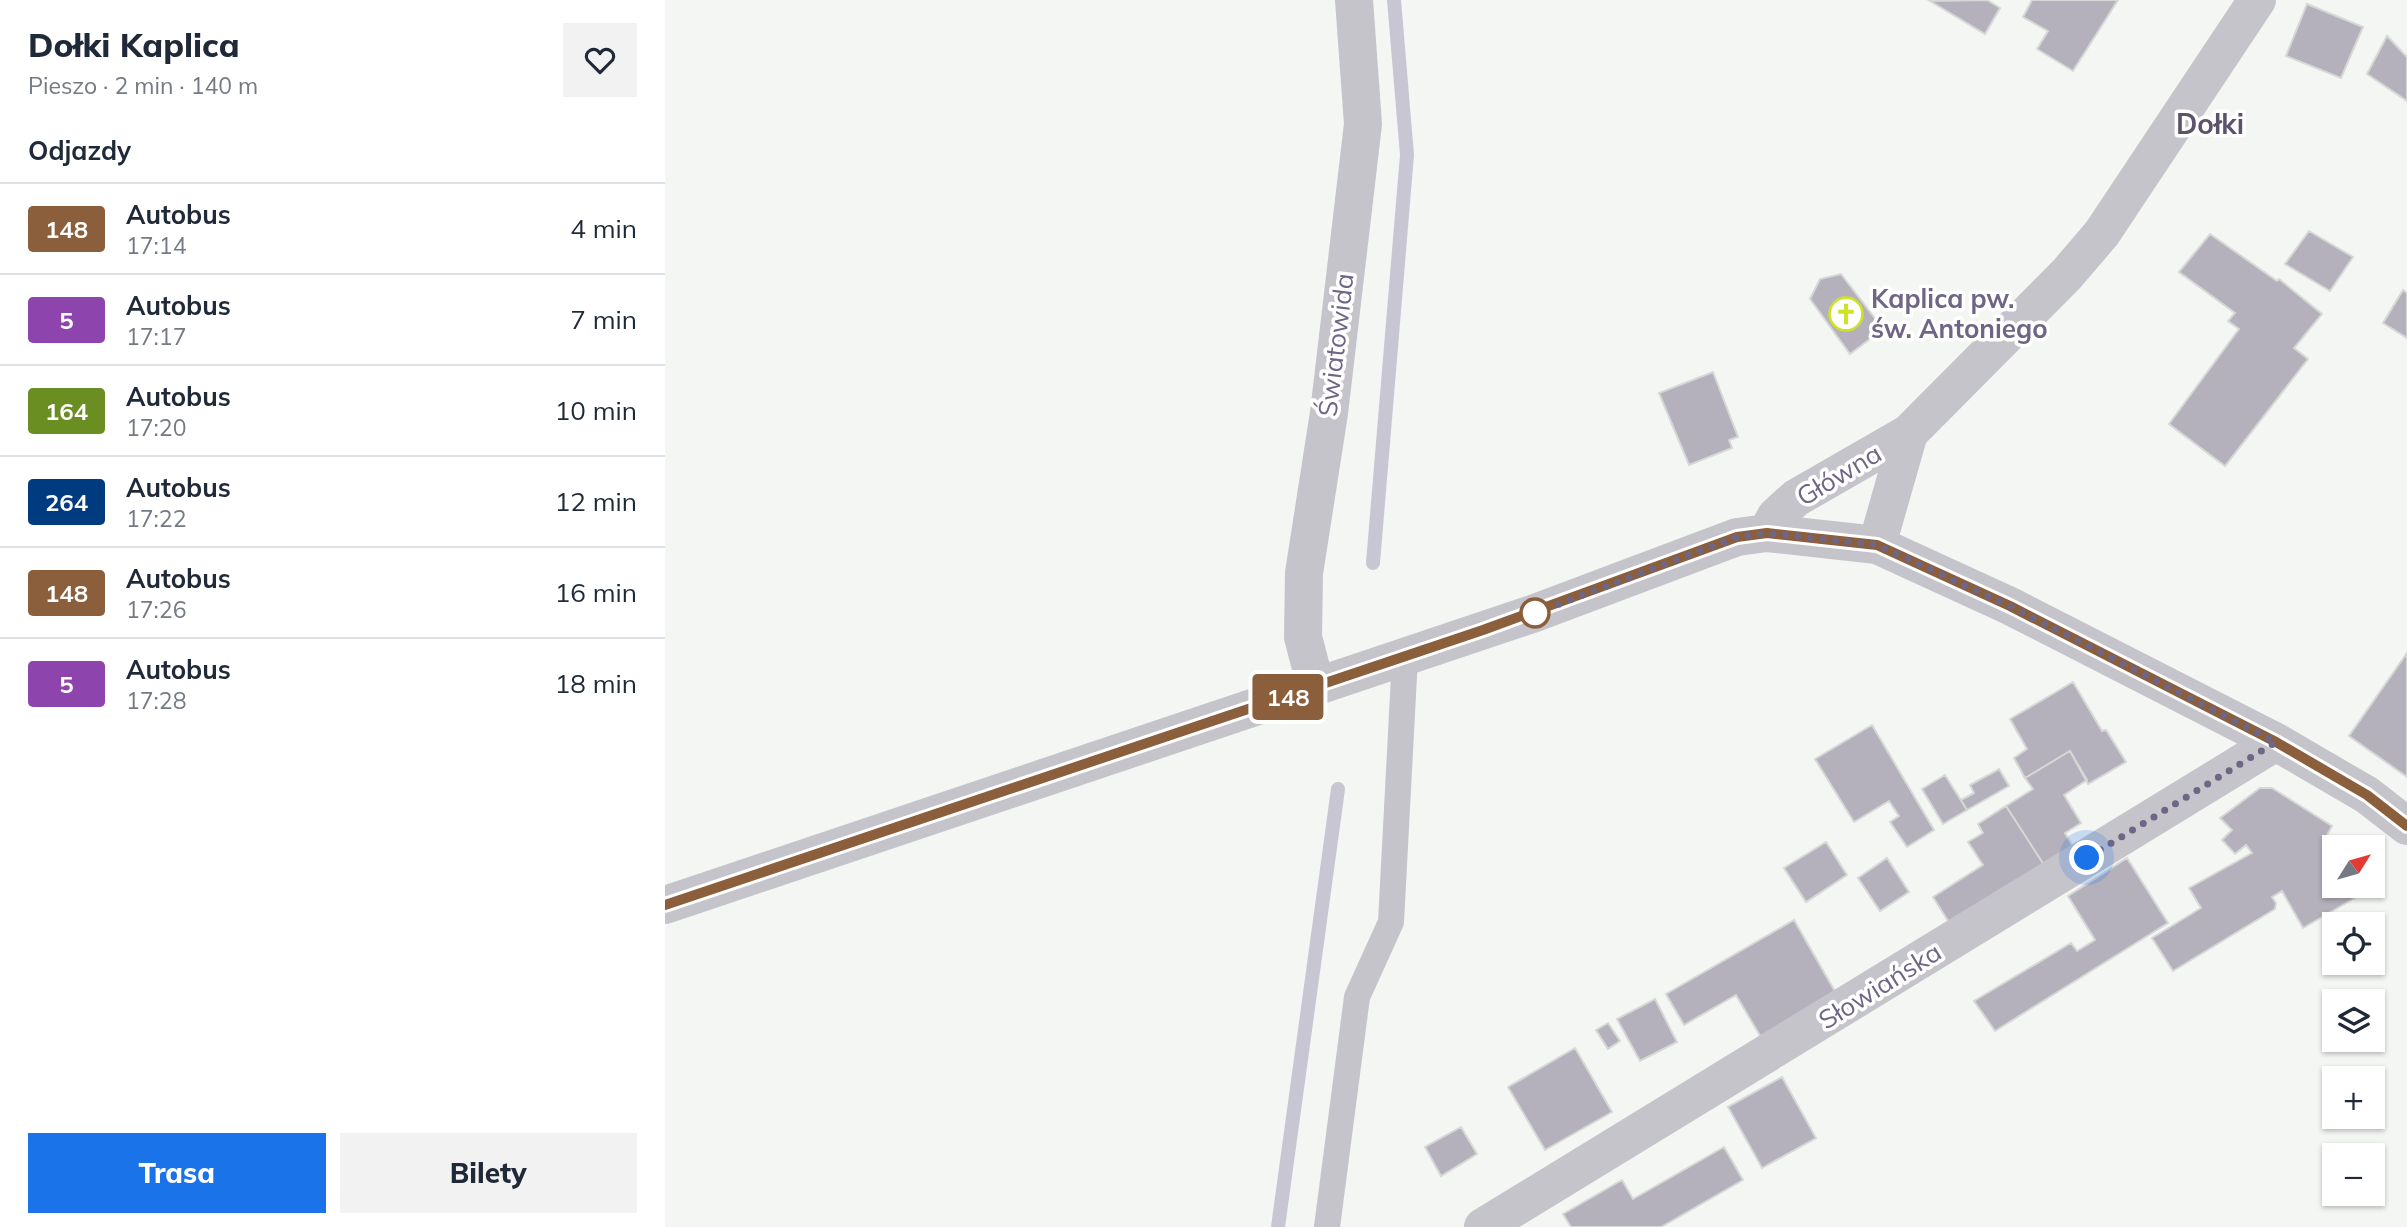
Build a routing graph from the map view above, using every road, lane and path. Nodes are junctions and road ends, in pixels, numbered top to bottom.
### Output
1 (1354, 0) edge
2 (2257, 0) edge
3 (1909, 433) junction
4 (1767, 533) junction
5 (1877, 545) junction
6 (1405, 657) junction
7 (1316, 687) junction
8 (2276, 742) junction
9 (2407, 826) edge
10 (665, 905) edge
11 (1327, 1227) edge
12 (1483, 1227) edge

1 - 7 street, Światowida
2 - 3 street, Główna
3 - 4 street, Główna
3 - 5 street, Główna
4 - 5 street
4 - 6 street
5 - 8 street
6 - 7 street
6 - 11 lane
7 - 10 street
8 - 9 street
8 - 12 street, Słowiańska

